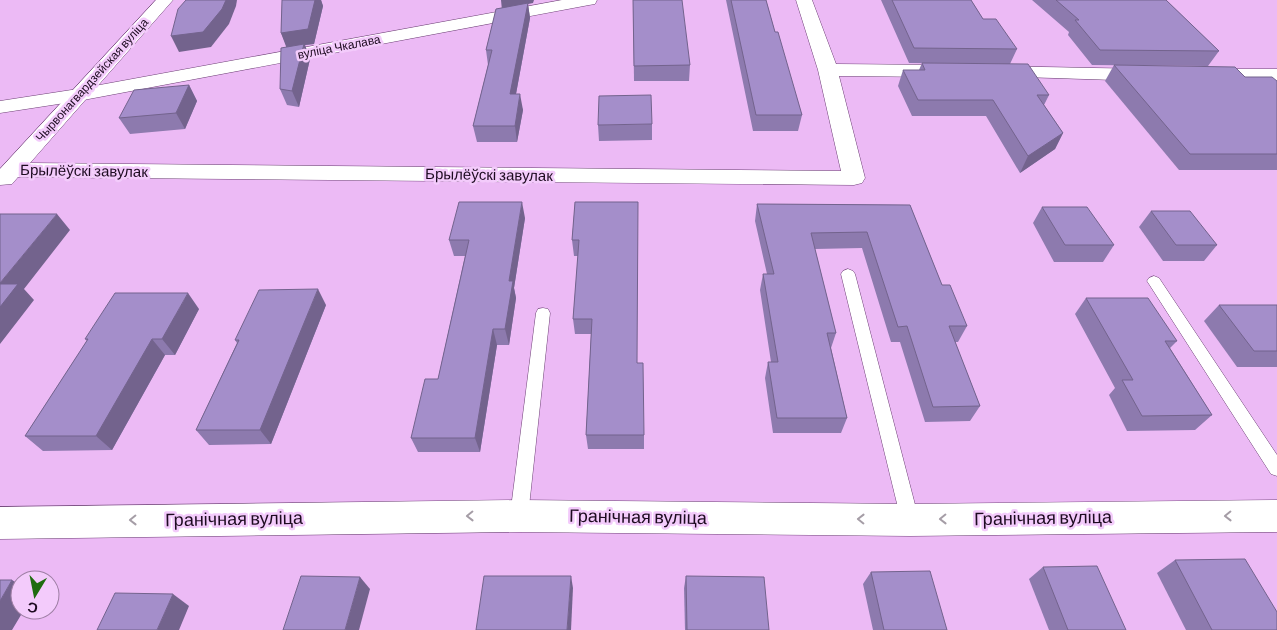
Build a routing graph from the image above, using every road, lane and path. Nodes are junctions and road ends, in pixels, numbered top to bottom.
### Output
1 (165, 0) edge
2 (589, 0) edge
3 (804, 0) edge
4 (828, 70) junction
5 (1277, 75) edge
6 (78, 95) junction
7 (0, 107) edge
8 (6, 177) edge
9 (848, 274) dead end
10 (1154, 281) dead end
11 (543, 313) dead end
12 (1277, 469) edge
13 (519, 516) junction
14 (1277, 516) edge
15 (910, 520) junction
16 (0, 523) edge

1 - 6 street, Чырвонагвардзейская вуліца
2 - 6 street, вуліца Чкалава
3 - 4 street, Брылёўскі завулак
4 - 5 street
4 - 8 street, Брылёўскі завулак
6 - 7 street, вуліца Чкалава
6 - 8 street, Чырвонагвардзейская вуліца
9 - 15 lane
10 - 12 lane
11 - 13 lane
15 -> 13 street, Гранічная вуліца
13 -> 16 street, Гранічная вуліца
14 -> 15 street, Гранічная вуліца

